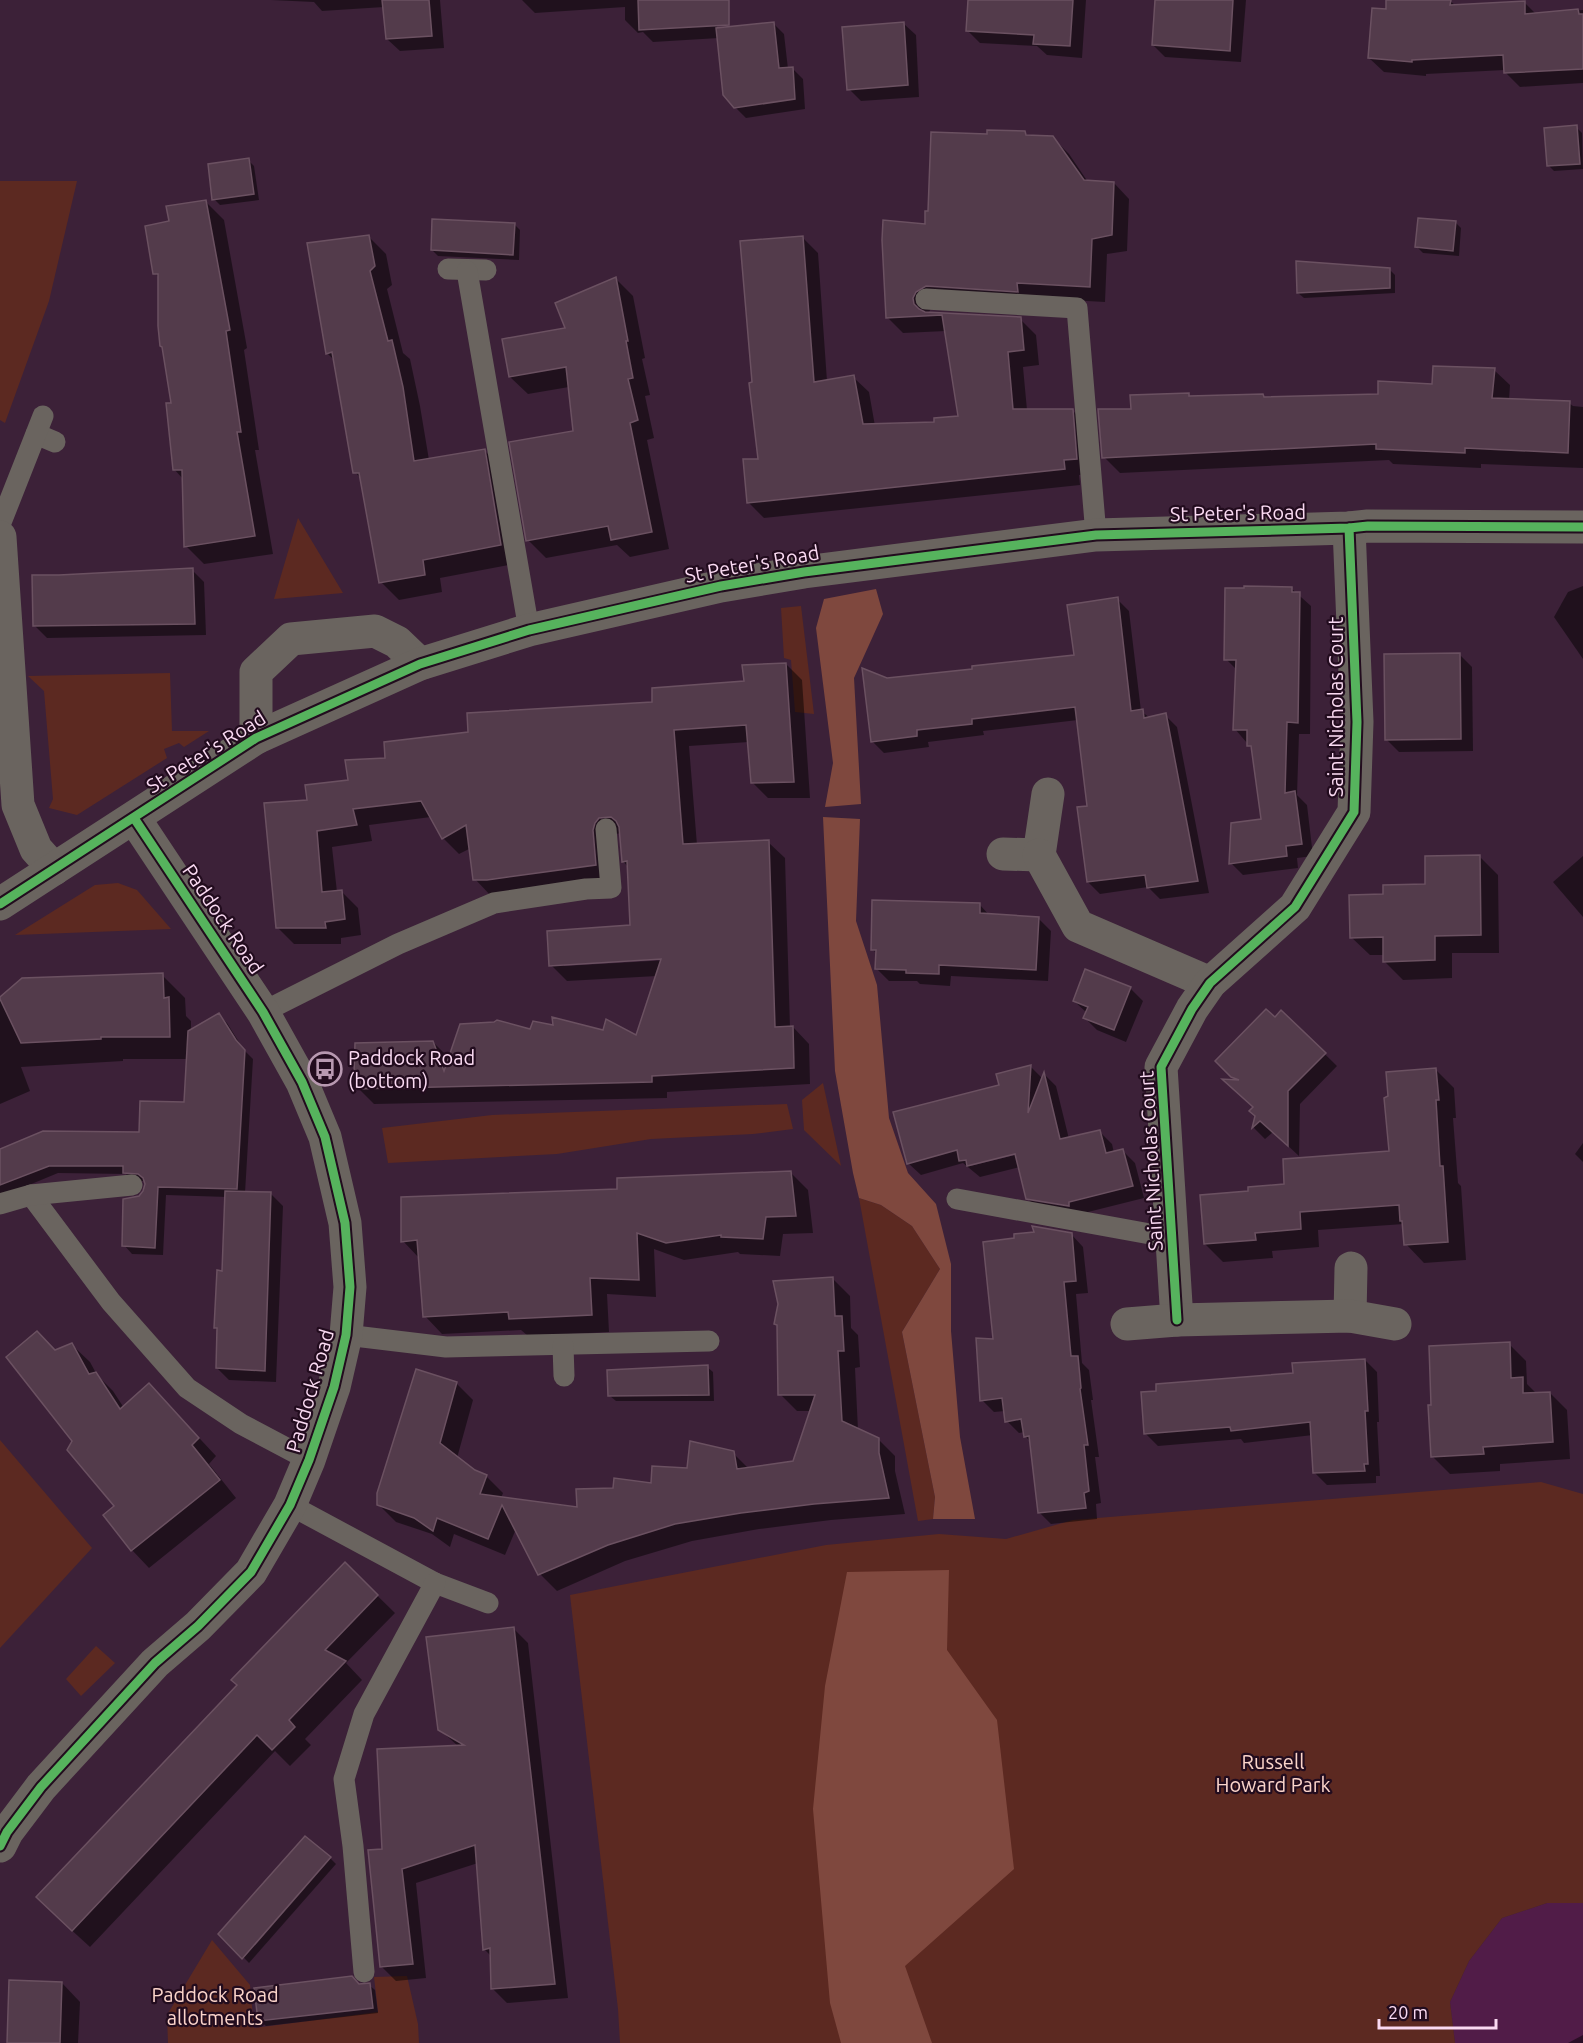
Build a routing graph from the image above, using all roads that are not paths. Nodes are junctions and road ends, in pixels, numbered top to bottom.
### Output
1 (467, 270) dead end
2 (926, 299) dead end
3 (55, 442) dead end
4 (0, 525) edge
5 (1583, 527) edge
6 (1349, 528) junction
7 (1096, 535) junction
8 (0, 537) edge
9 (529, 630) junction
10 (420, 664) junction
11 (256, 738) junction
12 (1048, 794) dead end
13 (134, 818) junction
14 (606, 829) dead end
15 (1003, 854) dead end
16 (1040, 855) junction
17 (54, 869) junction
18 (0, 904) edge
19 (1210, 983) junction
20 (263, 1012) junction
21 (132, 1185) dead end
22 (31, 1195) junction
23 (957, 1200) dead end
24 (0, 1204) edge
25 (1172, 1238) junction
26 (1351, 1268) dead end
27 (1350, 1316) junction
28 (1177, 1320) junction
29 (1127, 1324) dead end
30 (1395, 1324) dead end
31 (346, 1335) junction
32 (709, 1341) dead end
33 (563, 1346) junction
34 (564, 1376) dead end
35 (309, 1460) junction
36 (290, 1505) junction
37 (435, 1582) junction
38 (489, 1603) dead end
39 (0, 1846) edge
40 (364, 1972) dead end

1 - 9 lane
2 - 7 lane
3 - 4 lane
5 - 6 street, St Peter's Road
6 - 7 street, St Peter's Road
6 - 19 street, Saint Nicholas Court
7 - 9 street, St Peter's Road
8 - 17 street
9 - 10 street, St Peter's Road
10 - 11 street, St Peter's Road
10 - 11 street
11 - 13 street, St Peter's Road
12 - 16 street
13 - 17 street, St Peter's Road
13 - 20 street, Paddock Road
14 - 20 lane
15 - 16 street
16 - 19 street
17 - 18 street, St Peter's Road
19 - 25 street, Saint Nicholas Court
20 - 31 street, Paddock Road
21 - 22 lane
22 - 24 lane
22 - 35 lane
23 - 25 lane
25 - 28 street, Saint Nicholas Court
26 - 27 street
27 - 28 street
27 - 30 street
28 - 29 street
31 - 33 lane
31 - 35 street, Paddock Road
32 - 33 lane
33 - 34 lane
35 - 36 street, Paddock Road
36 - 37 lane
36 - 39 street, Paddock Road
37 - 38 lane
37 - 40 lane

